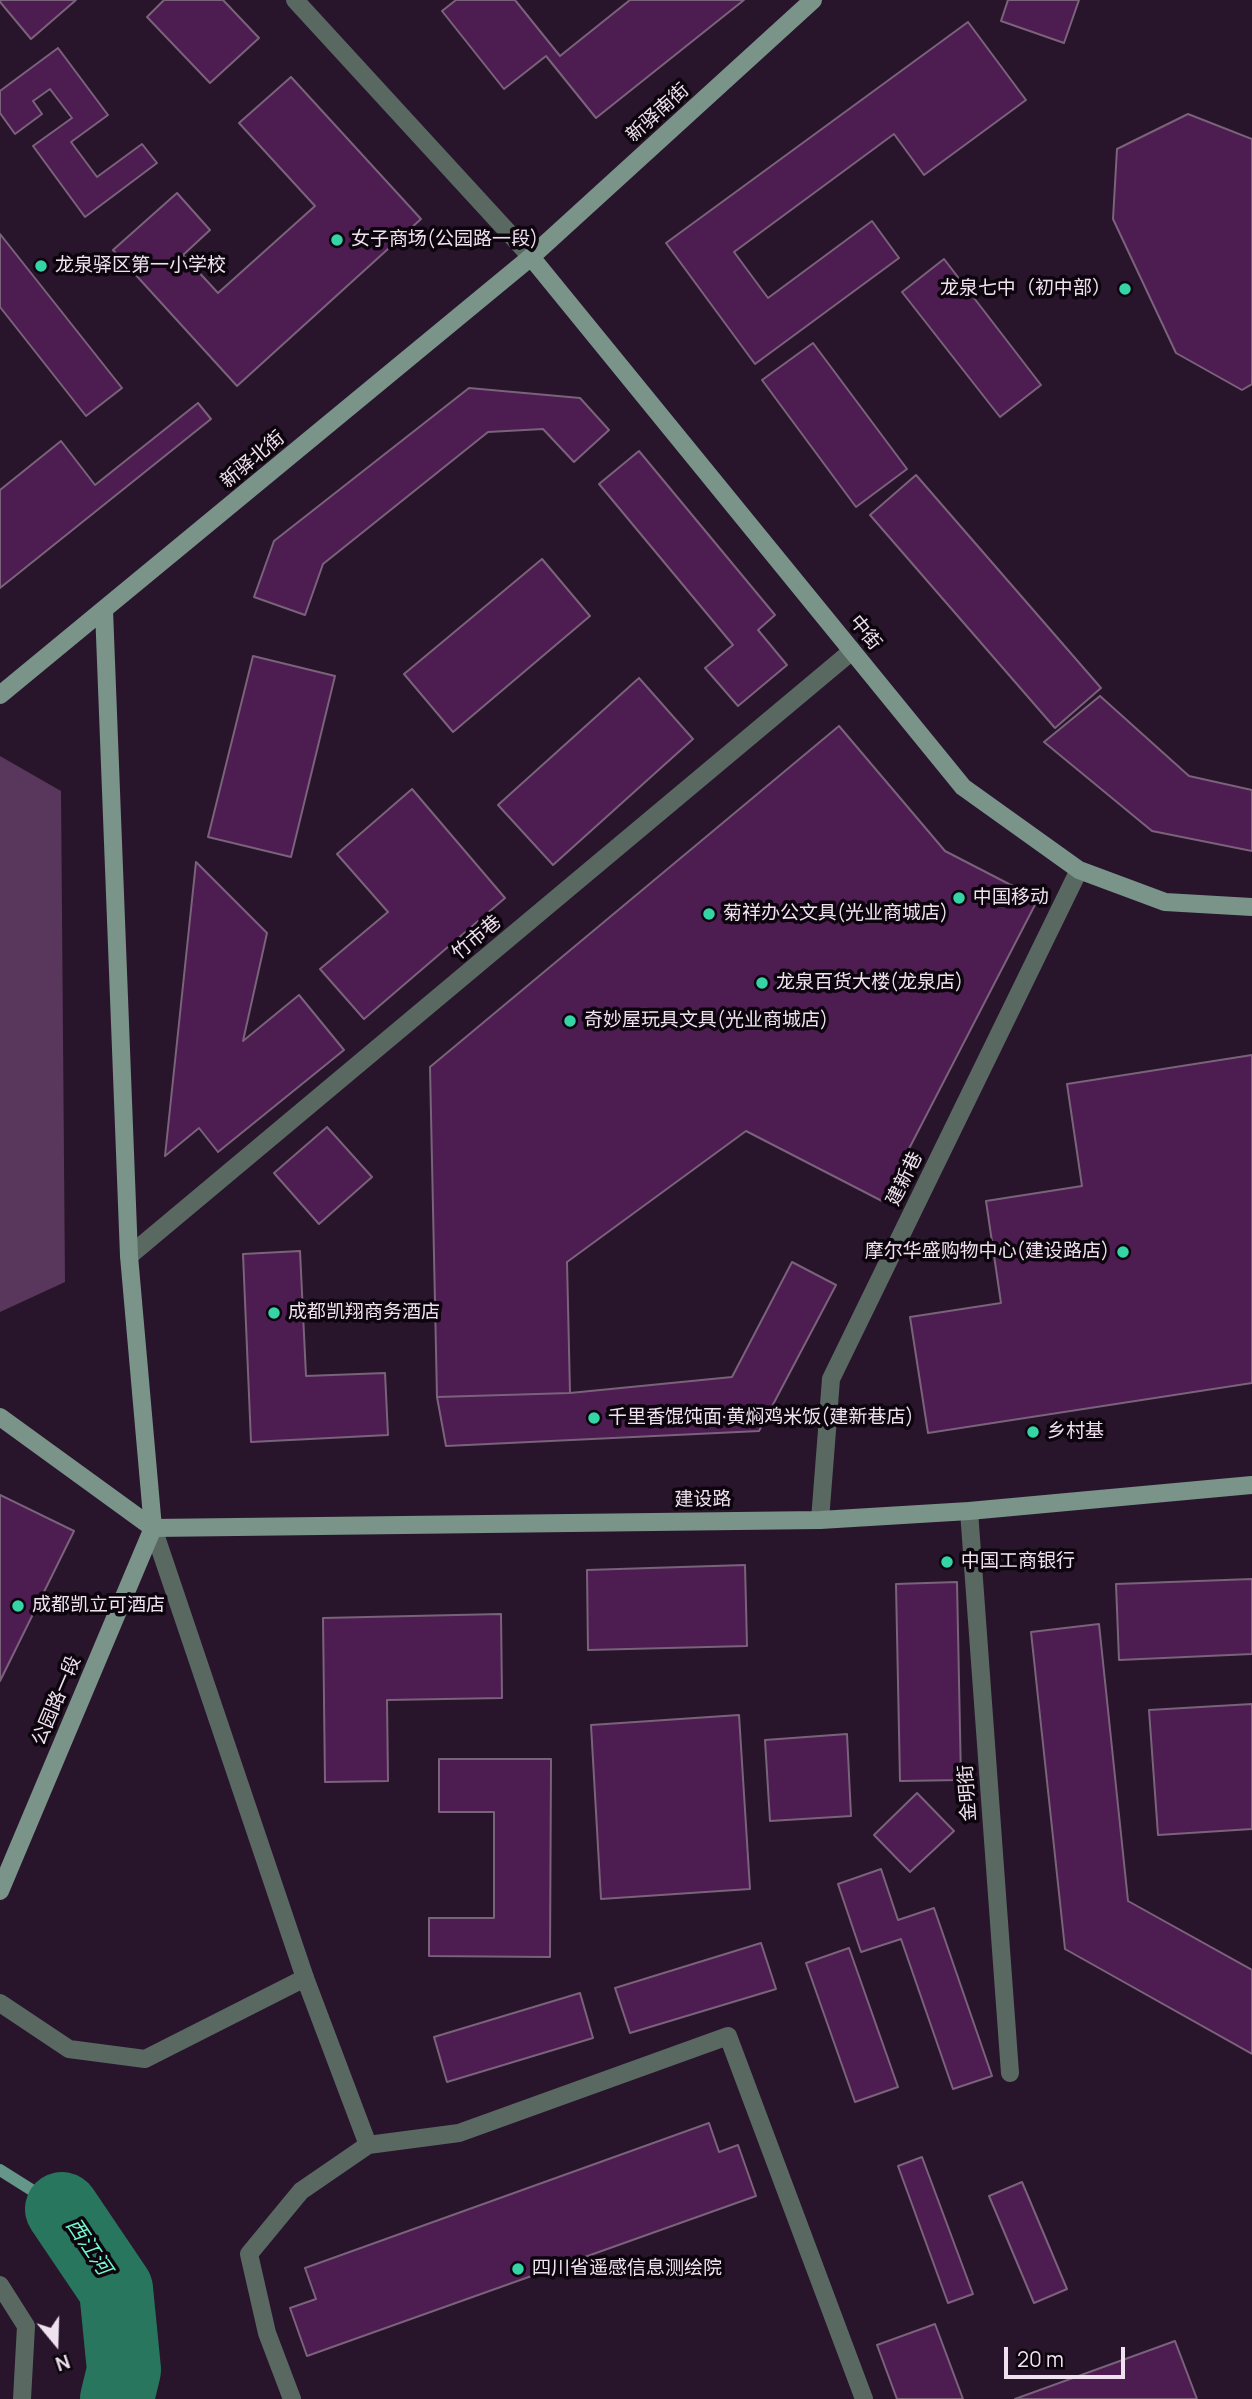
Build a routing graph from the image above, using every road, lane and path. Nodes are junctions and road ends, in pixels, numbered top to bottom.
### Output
1 (295, 0) edge
2 (813, 0) edge
3 (531, 257) junction
4 (104, 610) junction
5 (852, 651) junction
6 (0, 695) edge
7 (1079, 870) junction
8 (1252, 907) edge
9 (129, 1256) junction
10 (0, 1416) edge
11 (1252, 1485) edge
12 (968, 1511) junction
13 (820, 1520) junction
14 (153, 1528) junction
15 (0, 1891) edge
16 (305, 1978) junction
17 (0, 2003) edge
18 (1010, 2073) dead end
19 (368, 2145) junction
20 (0, 2285) edge
21 (22, 2399) edge
22 (292, 2399) edge
23 (864, 2399) edge

1 - 3 street
2 - 3 street, 新驿南街
3 - 4 street, 新驿北街
3 - 5 street, 中街
4 - 6 street, 新驿北街
4 - 9 street
5 - 7 street, 中街
5 - 9 street, 竹市巷
7 - 8 street, 中街
7 - 13 street, 建新巷
9 - 14 street
10 - 14 street
11 - 12 street, 建设路
12 - 13 street, 建设路
12 - 18 street, 金明街
13 - 14 street, 建设路
14 - 15 street, 公园路一段
14 - 16 street
16 - 17 street
16 - 19 street
19 - 22 street
19 - 23 street
20 - 21 street

